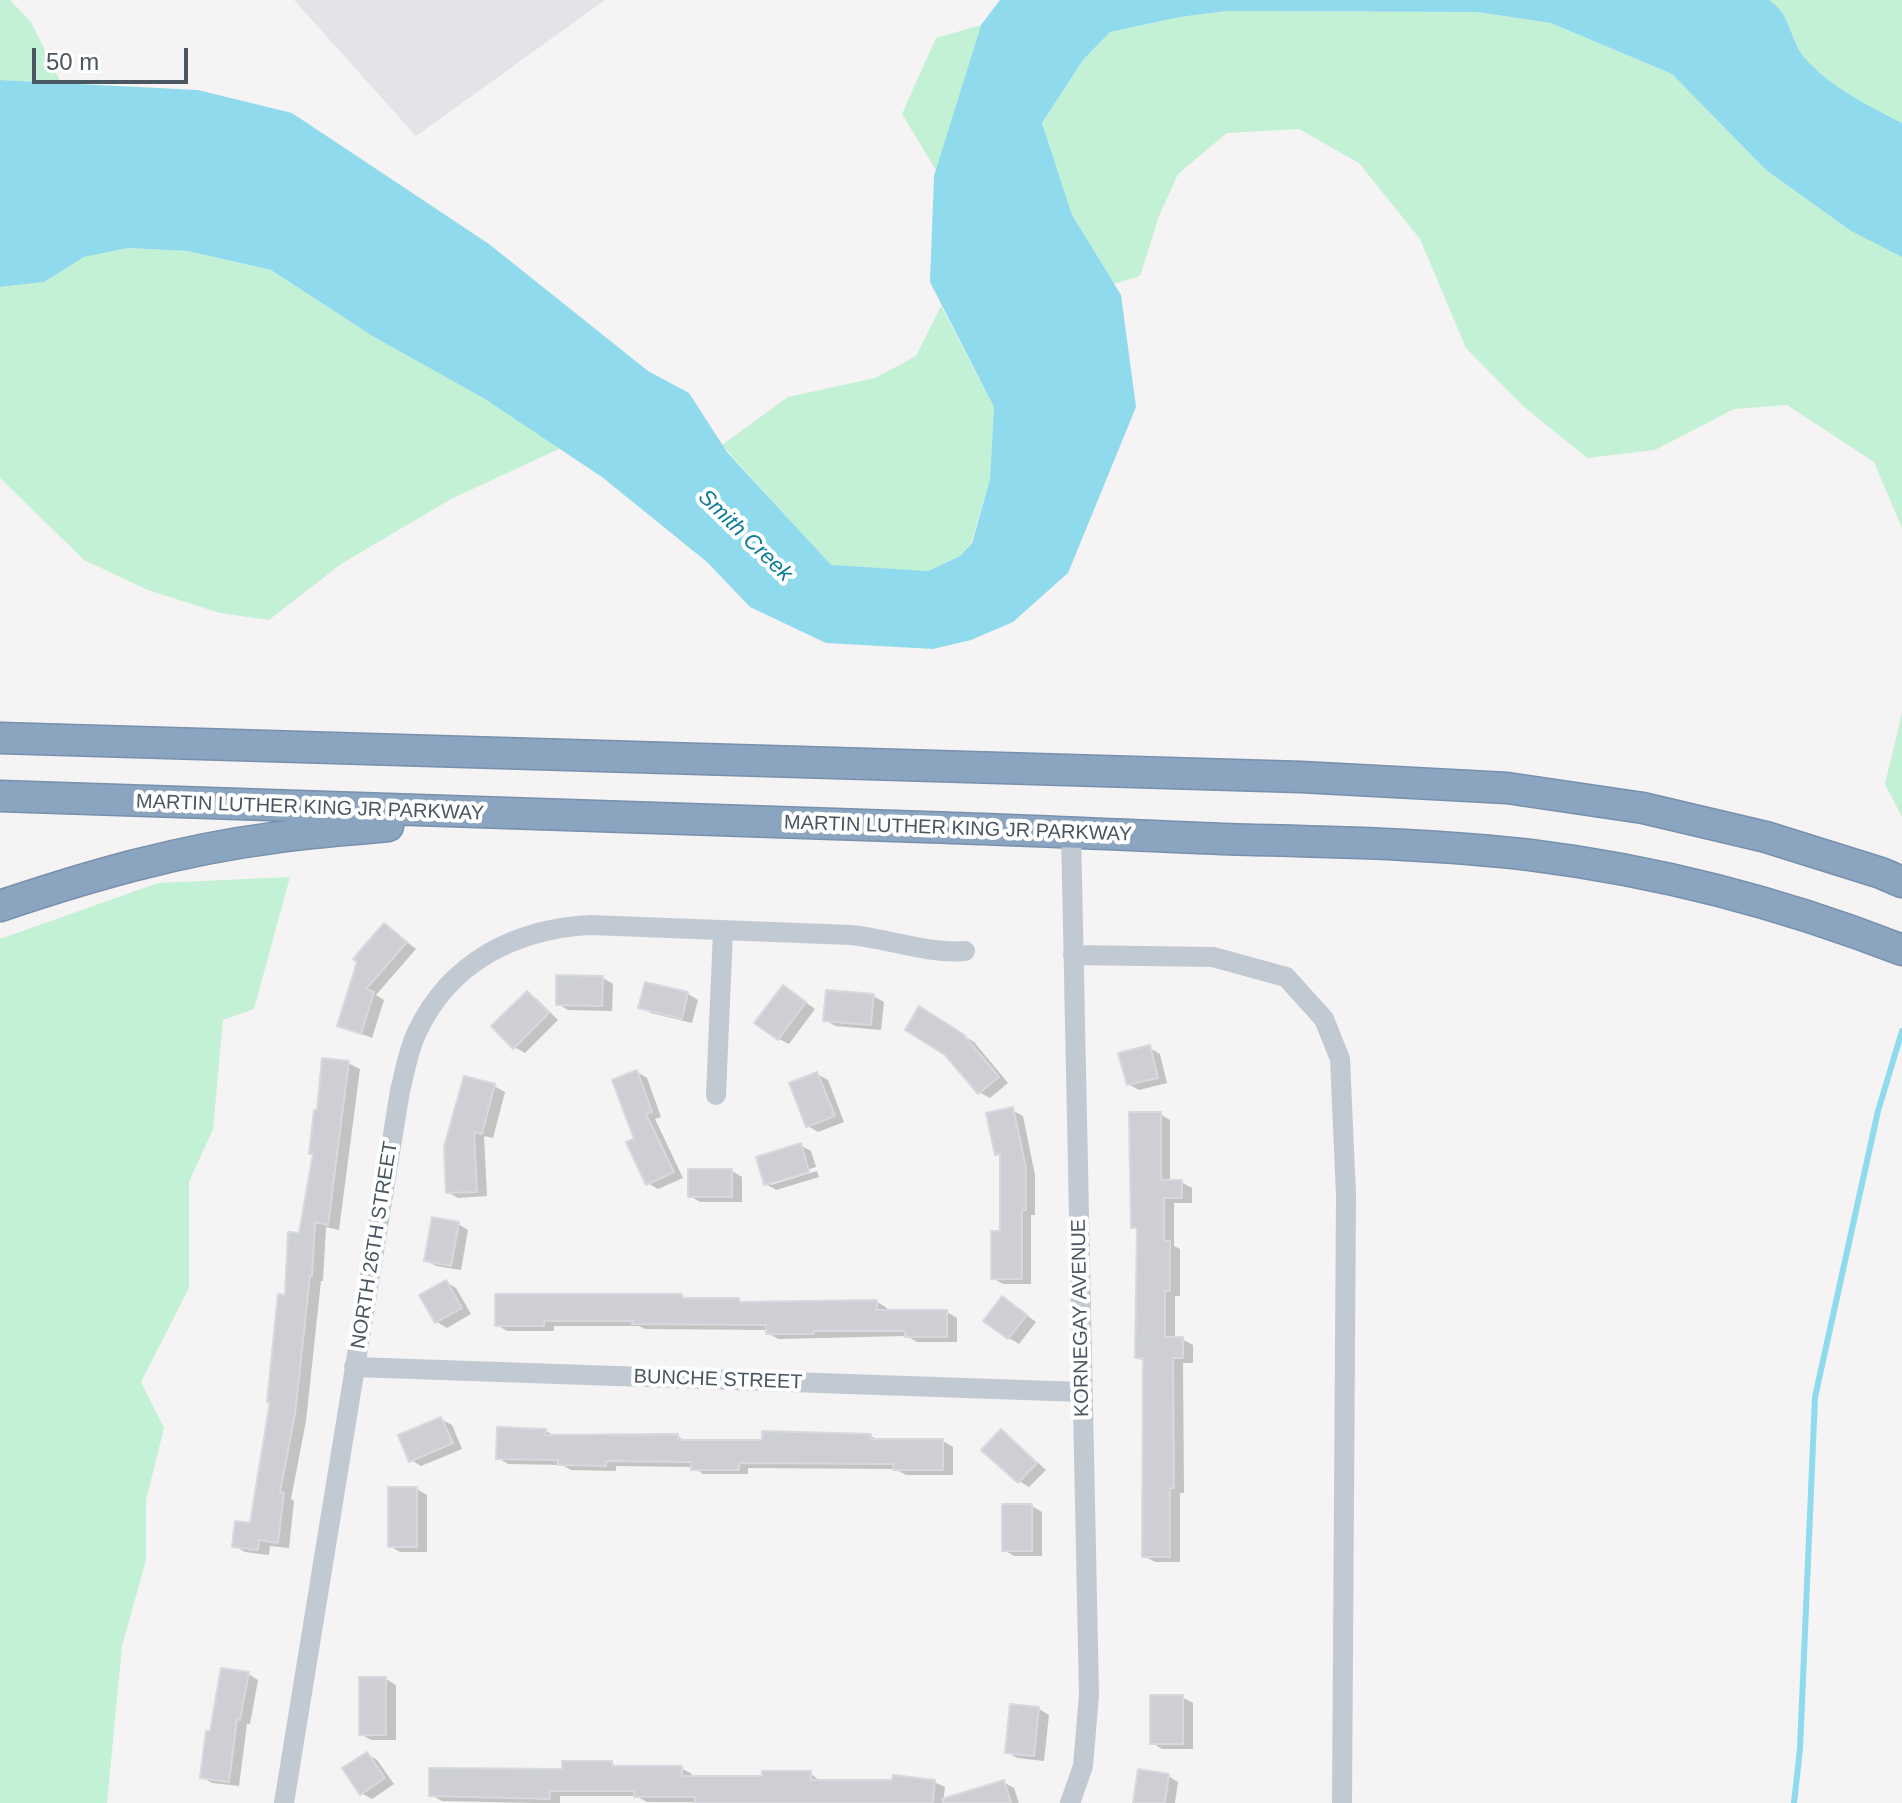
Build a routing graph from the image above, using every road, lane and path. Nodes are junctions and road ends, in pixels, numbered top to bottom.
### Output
1 (0, 738) edge
2 (0, 796) edge
3 (505, 815) junction
4 (1071, 831) junction
5 (1902, 882) edge
6 (0, 906) edge
7 (723, 931) junction
8 (1902, 950) edge
9 (965, 951) dead end
10 (1073, 955) junction
11 (716, 1095) dead end
12 (354, 1367) junction
13 (1082, 1392) junction
14 (284, 1803) edge
15 (1070, 1803) edge
16 (1342, 1803) edge

1 - 5 highway
2 - 3 highway, MARTIN LUTHER KING JR PARKWAY
3 - 4 highway, MARTIN LUTHER KING JR PARKWAY
3 - 6 highway
4 - 8 highway, MARTIN LUTHER KING JR PARKWAY
4 - 10 street, KORNEGAY AVENUE
7 - 9 street
7 - 11 street
7 - 12 street, NORTH 26TH STREET
10 - 13 street, KORNEGAY AVENUE
10 - 16 street
12 - 13 street, BUNCHE STREET
12 - 14 street, NORTH 26TH STREET
13 - 15 street, KORNEGAY AVENUE

